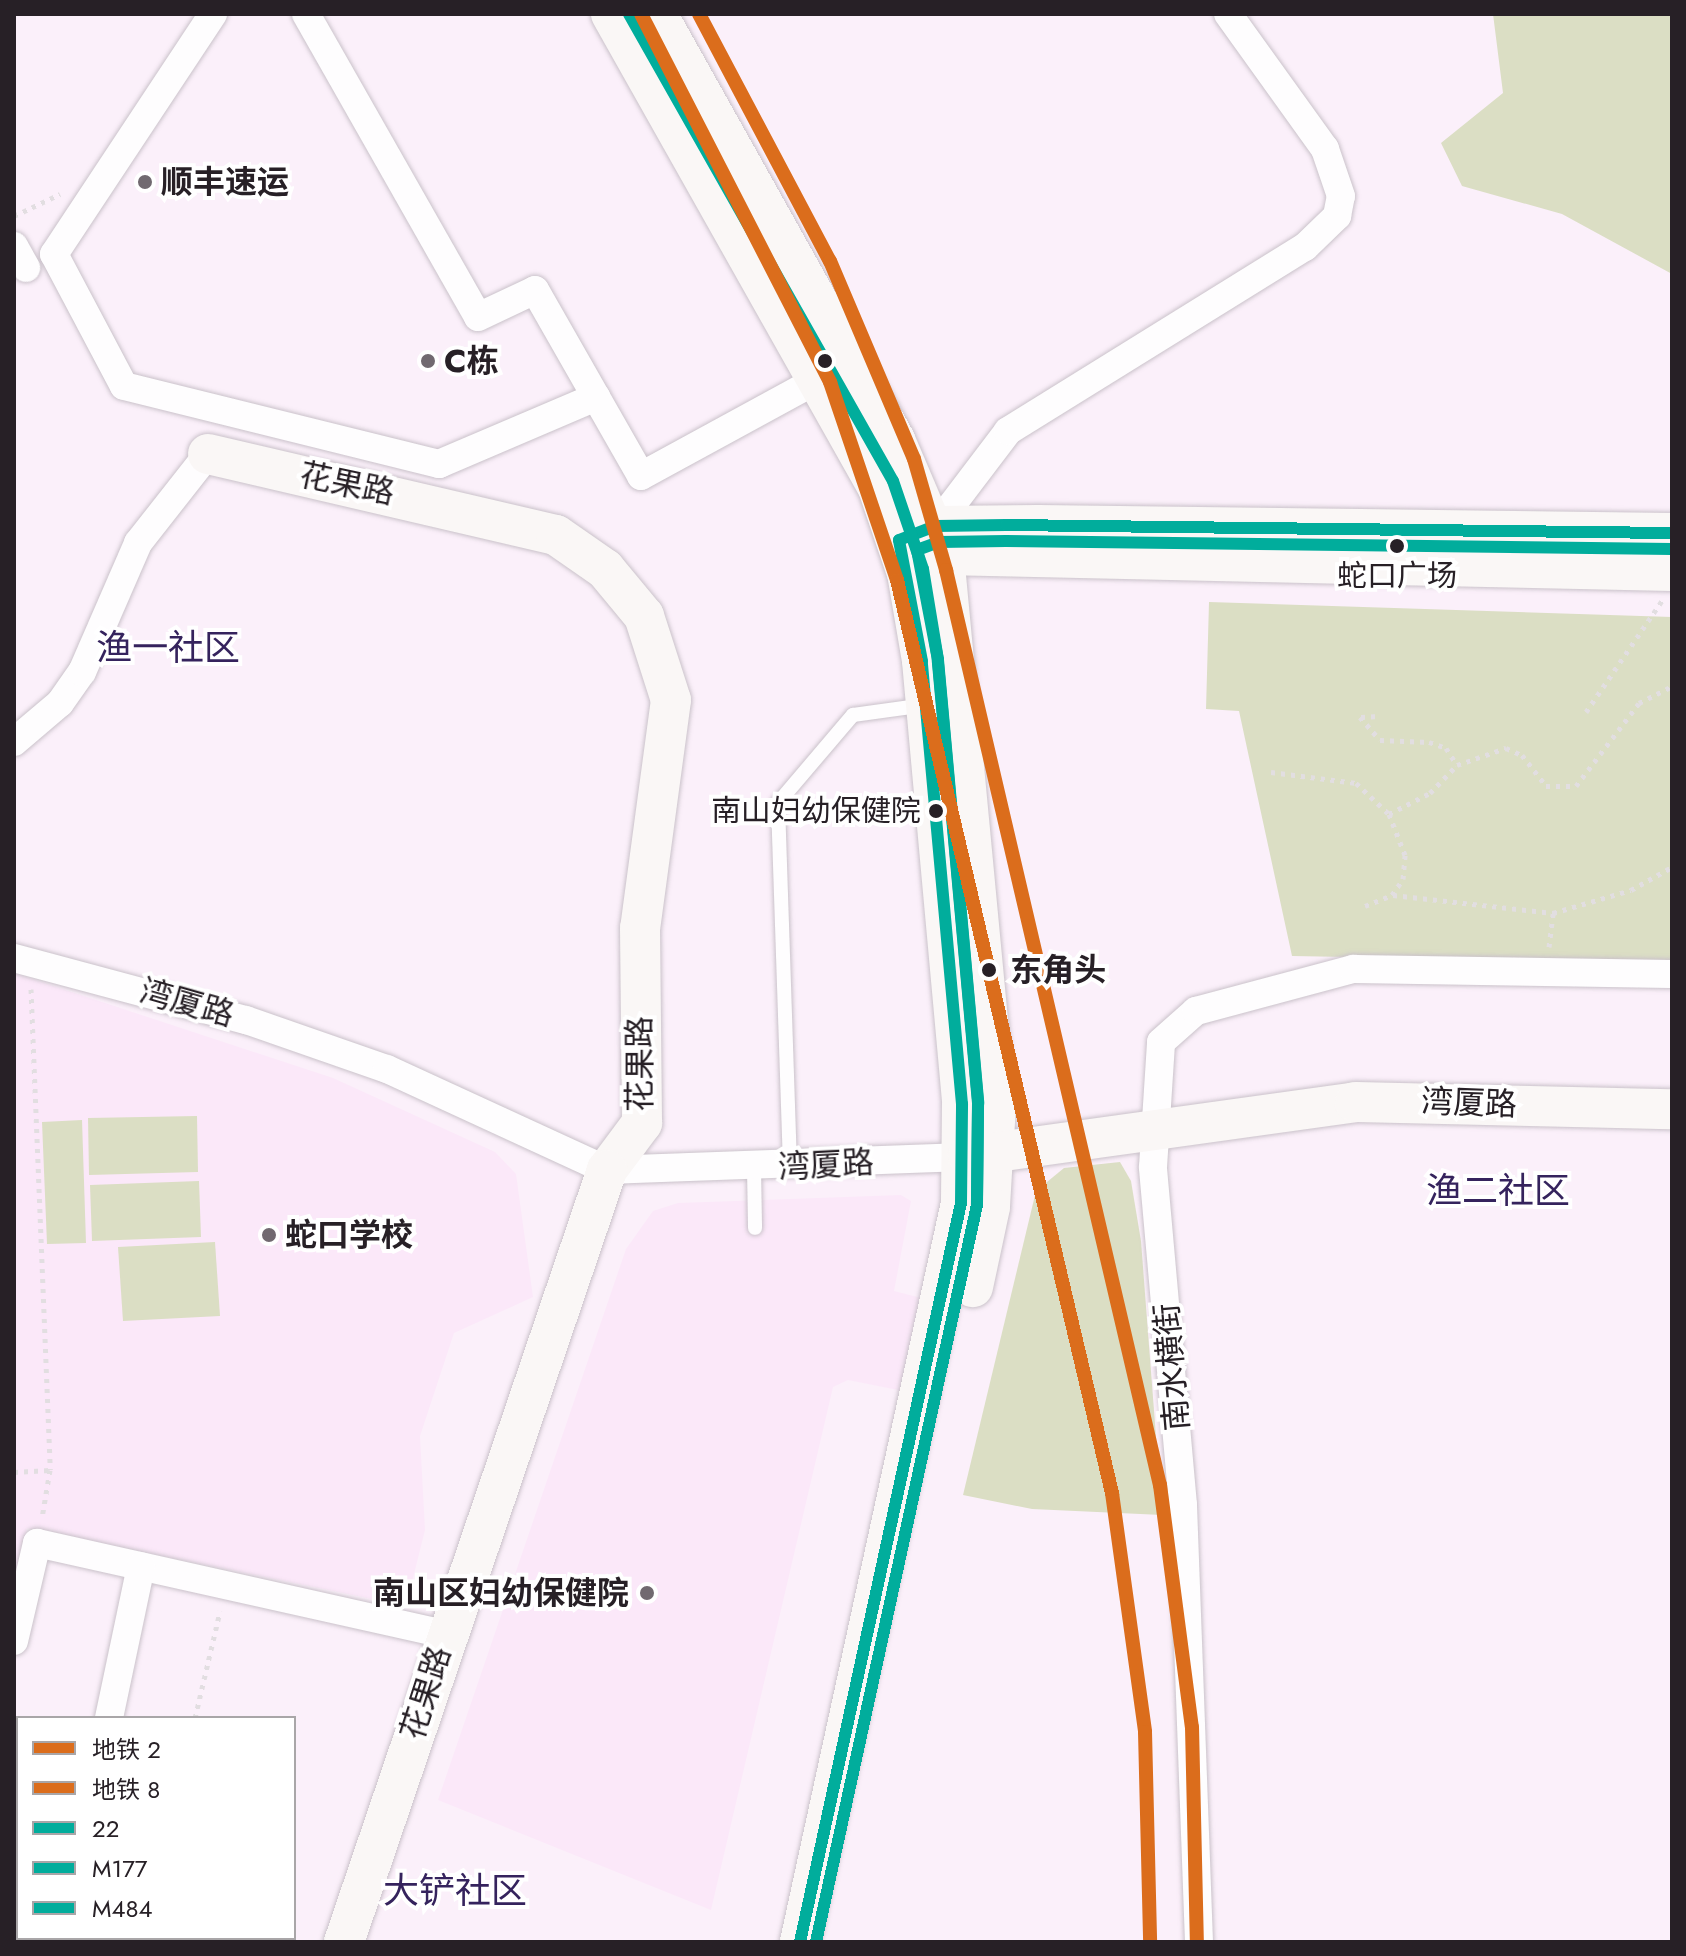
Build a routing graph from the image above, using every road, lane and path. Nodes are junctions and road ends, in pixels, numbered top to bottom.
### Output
1 (213, 14) edge
2 (306, 14) edge
3 (611, 14) edge
4 (657, 14) edge
5 (1228, 14) edge
6 (88, 203) junction
7 (14, 216) edge
8 (817, 380) junction
9 (596, 397) junction
10 (208, 454) joint
11 (899, 540) junction
12 (940, 540) junction
13 (1670, 558) edge
14 (1672, 686) edge
15 (925, 704) junction
16 (1586, 712) dead end
17 (1379, 716) dead end
18 (14, 742) edge
19 (1457, 765) junction
20 (1271, 772) dead end
21 (1389, 814) junction
22 (1672, 867) edge
23 (1392, 895) junction
24 (1365, 906) dead end
25 (1553, 913) junction
26 (22, 959) edge
27 (1546, 972) junction
28 (1672, 974) edge
29 (1672, 1109) edge
30 (1152, 1127) junction
31 (980, 1155) junction
32 (790, 1167) junction
33 (754, 1168) junction
34 (607, 1170) junction
35 (755, 1228) dead end
36 (50, 1470) junction
37 (14, 1472) edge
38 (37, 1543) junction
39 (141, 1566) junction
40 (225, 1586) junction
41 (445, 1634) junction
42 (14, 1641) edge
43 (109, 1716) edge
44 (195, 1716) edge
45 (344, 1942) edge
46 (800, 1942) edge
47 (825, 1942) edge
48 (1199, 1942) edge

1 - 6 street
2 - 9 street
3 - 8 main road
4 - 12 main road
5 - 12 street
6 - 7 path
6 - 9 street
8 - 9 street
8 - 11 main road
10 - 18 street
10 - 34 main road, 花果路
11 - 12 main road
11 - 15 main road
12 - 13 main road
12 - 31 main road
13 - 16 path
14 - 19 path
15 - 31 main road
15 - 32 lane
17 - 19 path
19 - 21 path
20 - 21 path
21 - 23 path
22 - 25 path
23 - 24 path
23 - 25 path
25 - 27 path
26 - 34 street, 湾厦路
26 - 36 path
27 - 28 street, 南水横街
27 - 30 street, 南水横街
29 - 30 main road, 湾厦路
30 - 31 main road, 湾厦路
30 - 48 street, 南水横街
31 - 32 street, 湾厦路
31 - 46 main road
31 - 47 main road
32 - 33 street, 湾厦路
33 - 34 street, 湾厦路
33 - 35 lane
34 - 41 main road, 花果路
36 - 37 path
36 - 38 path
38 - 39 street
38 - 42 street
39 - 40 street
39 - 43 street
40 - 41 street
40 - 44 path
41 - 45 main road, 花果路

